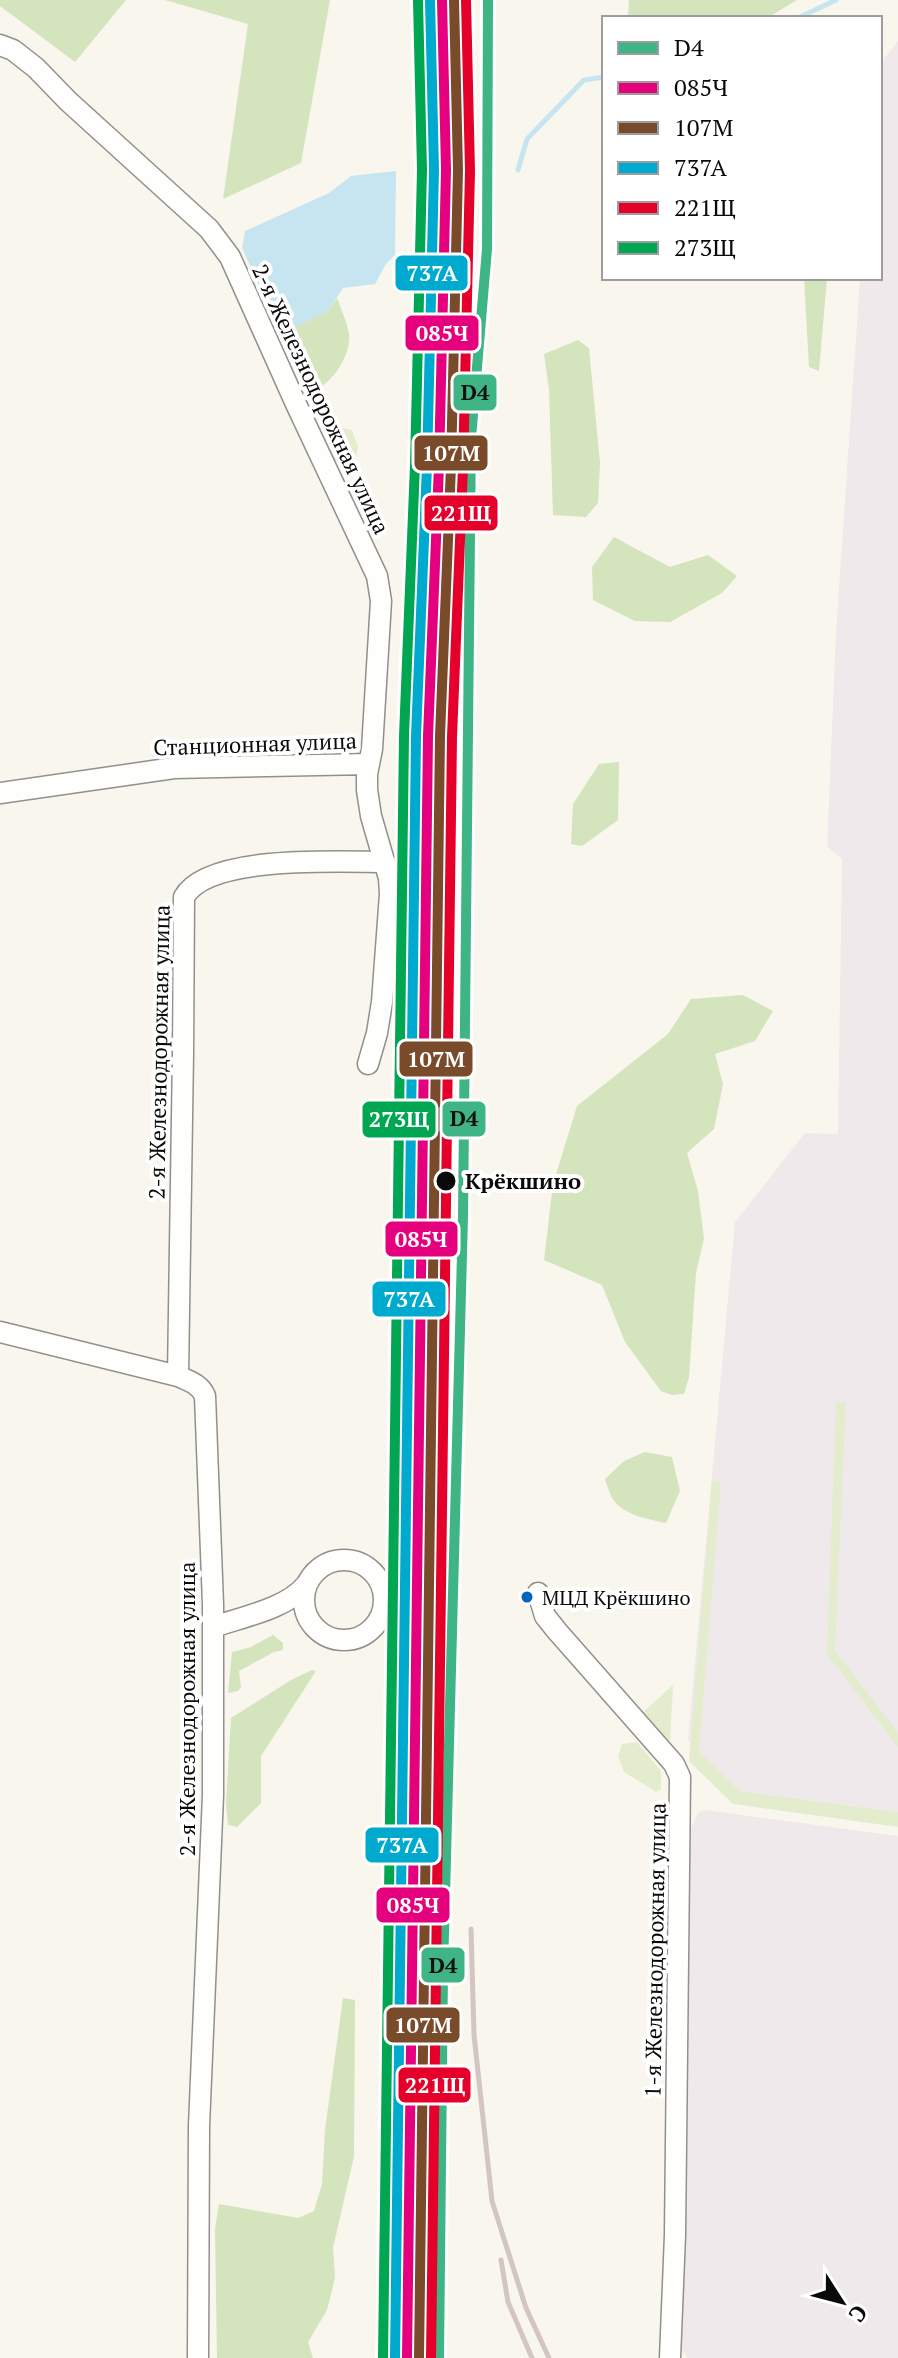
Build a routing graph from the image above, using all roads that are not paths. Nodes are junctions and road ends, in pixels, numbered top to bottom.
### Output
1 (0, 45) edge
2 (369, 764) junction
3 (0, 793) edge
4 (385, 862) junction
5 (368, 1064) dead end
6 (0, 1332) edge
7 (178, 1376) junction
8 (538, 1593) dead end
9 (296, 1607) junction
10 (213, 1627) junction
11 (198, 2358) edge
12 (670, 2358) edge

1 - 2 street, 2-я Железнодорожная улица
2 - 3 street, Станционная улица
2 - 4 street, 2-я Железнодорожная улица
4 - 5 street
4 - 7 street, 2-я Железнодорожная улица
6 - 7 street
7 - 10 street, 2-я Железнодорожная улица
8 - 12 street, 1-я Железнодорожная улица
9 - 9 street
9 - 10 street
10 - 11 street, 2-я Железнодорожная улица

